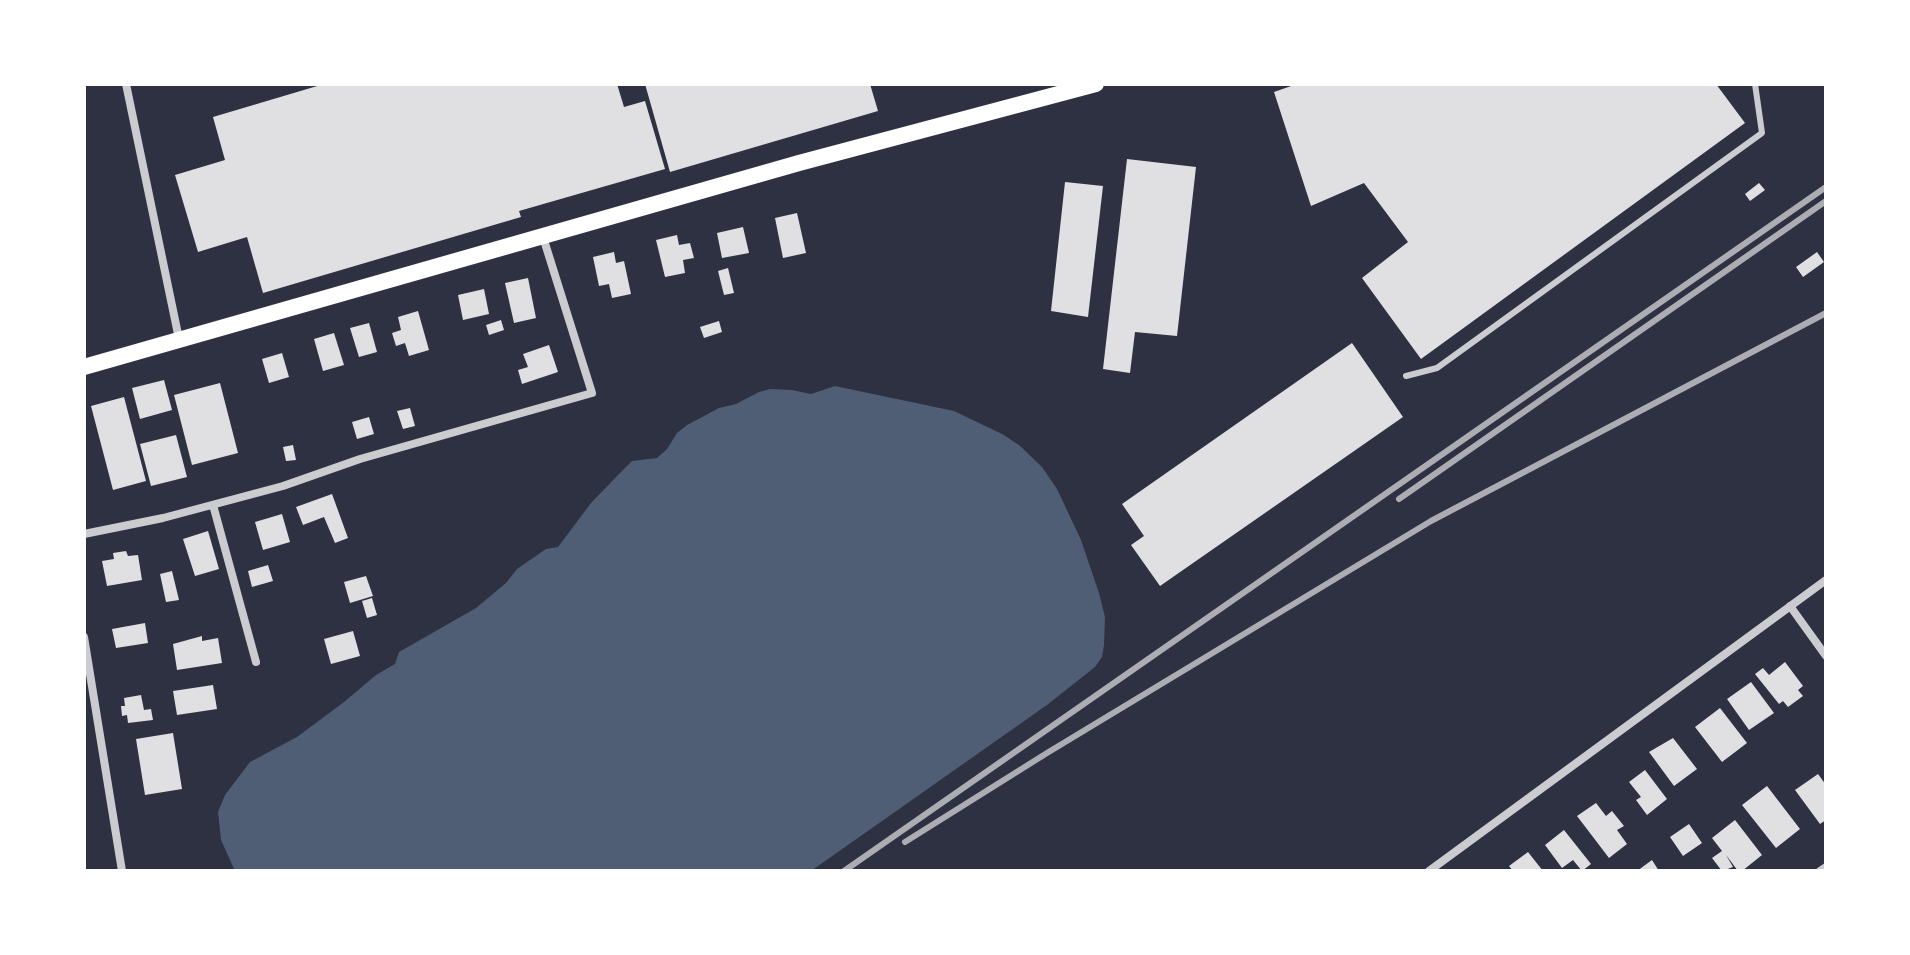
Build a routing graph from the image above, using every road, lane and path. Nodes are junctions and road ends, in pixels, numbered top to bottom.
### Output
1 (126, 84) edge
2 (1096, 84) edge
3 (1755, 84) edge
4 (543, 237) junction
5 (179, 339) junction
6 (84, 367) edge
7 (1406, 376) dead end
8 (213, 505) junction
9 (84, 534) edge
10 (1826, 580) edge
11 (1790, 606) junction
12 (84, 637) edge
13 (1826, 656) edge
14 (256, 662) dead end
15 (1826, 867) edge
16 (122, 871) edge
17 (1429, 871) edge
18 (1820, 871) edge

1 - 5 street
2 - 4 main road
3 - 7 lane
4 - 5 main road
4 - 8 street
5 - 6 main road
8 - 9 street
8 - 14 street
10 - 11 street
11 - 13 street
11 - 17 street
12 - 16 street
15 - 18 street

